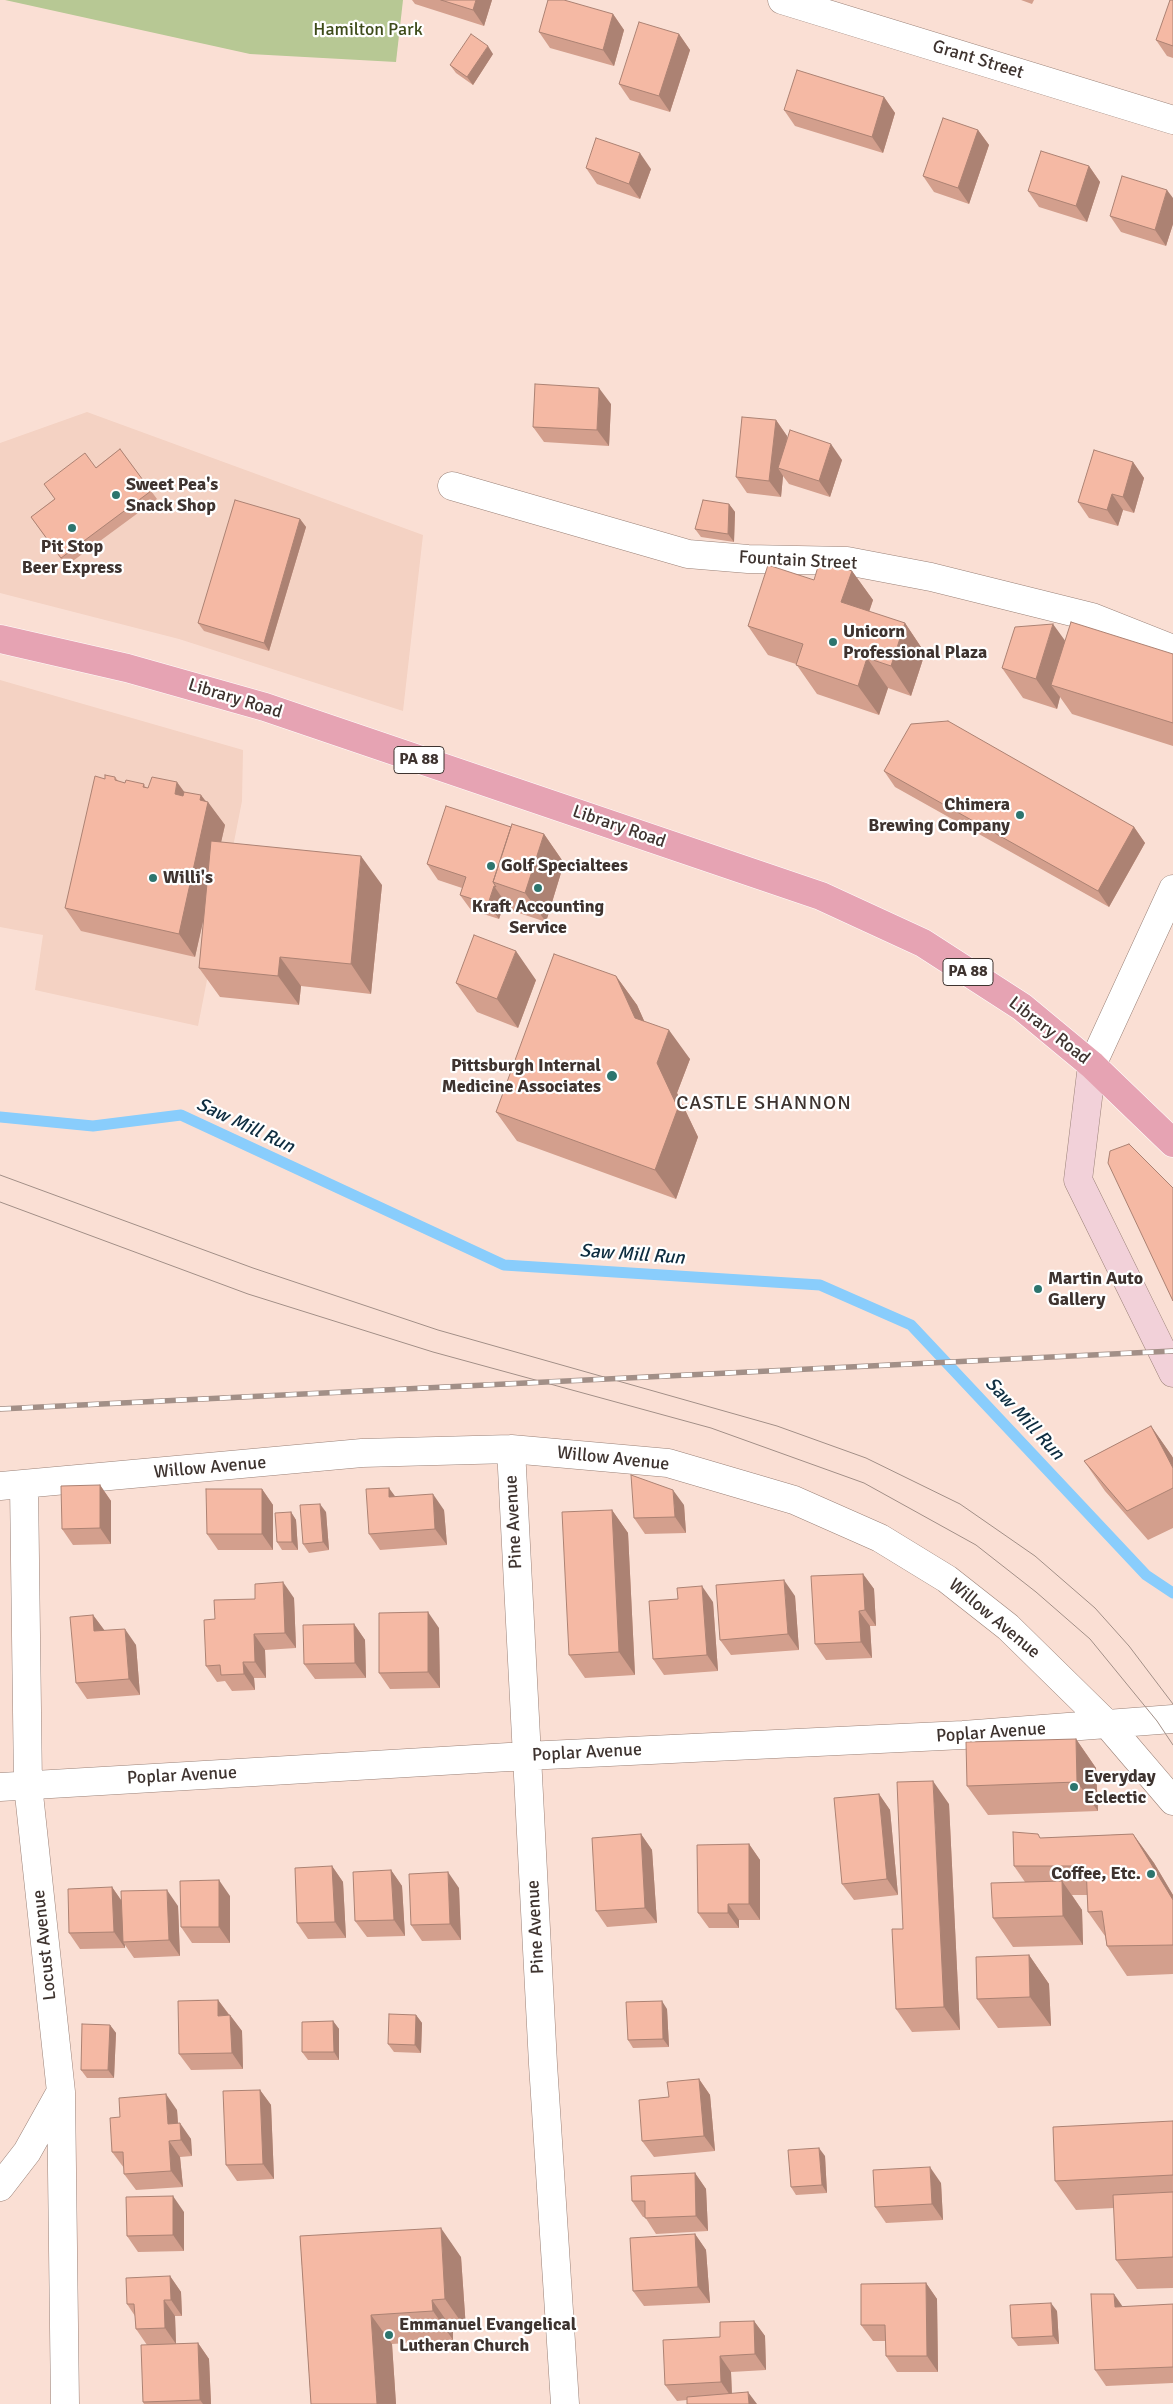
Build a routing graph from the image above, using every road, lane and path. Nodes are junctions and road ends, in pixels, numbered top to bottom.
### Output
1 (782, 0) edge
2 (1173, 120) edge
3 (452, 486) dead end
4 (0, 639) edge
5 (1173, 649) edge
6 (1173, 889) edge
7 (1092, 1065) junction
8 (1173, 1143) edge
9 (1173, 1373) edge
10 (511, 1449) junction
11 (12, 1485) edge
12 (1173, 1719) edge
13 (1108, 1725) junction
14 (526, 1756) junction
15 (28, 1785) junction
16 (0, 1787) edge
17 (1173, 1800) edge
18 (61, 2092) junction
19 (0, 2187) edge
20 (65, 2404) edge
21 (565, 2404) edge

1 - 2 street, Grant Street
3 - 5 street, Fountain Street
4 - 7 main road, Library Road / PA 88
6 - 7 street
7 - 8 main road, Library Road / PA 88
7 - 9 street
10 - 11 street, Willow Avenue
10 - 13 street, Willow Avenue
10 - 14 street, Pine Avenue
11 - 15 street, Locust Avenue
12 - 13 street, Poplar Avenue
13 - 14 street, Poplar Avenue
13 - 17 street, Willow Avenue
14 - 15 street, Poplar Avenue
14 - 21 street, Pine Avenue
15 - 16 street, Poplar Avenue
15 - 18 street, Locust Avenue
18 - 19 street
18 - 20 street, Locust Avenue

